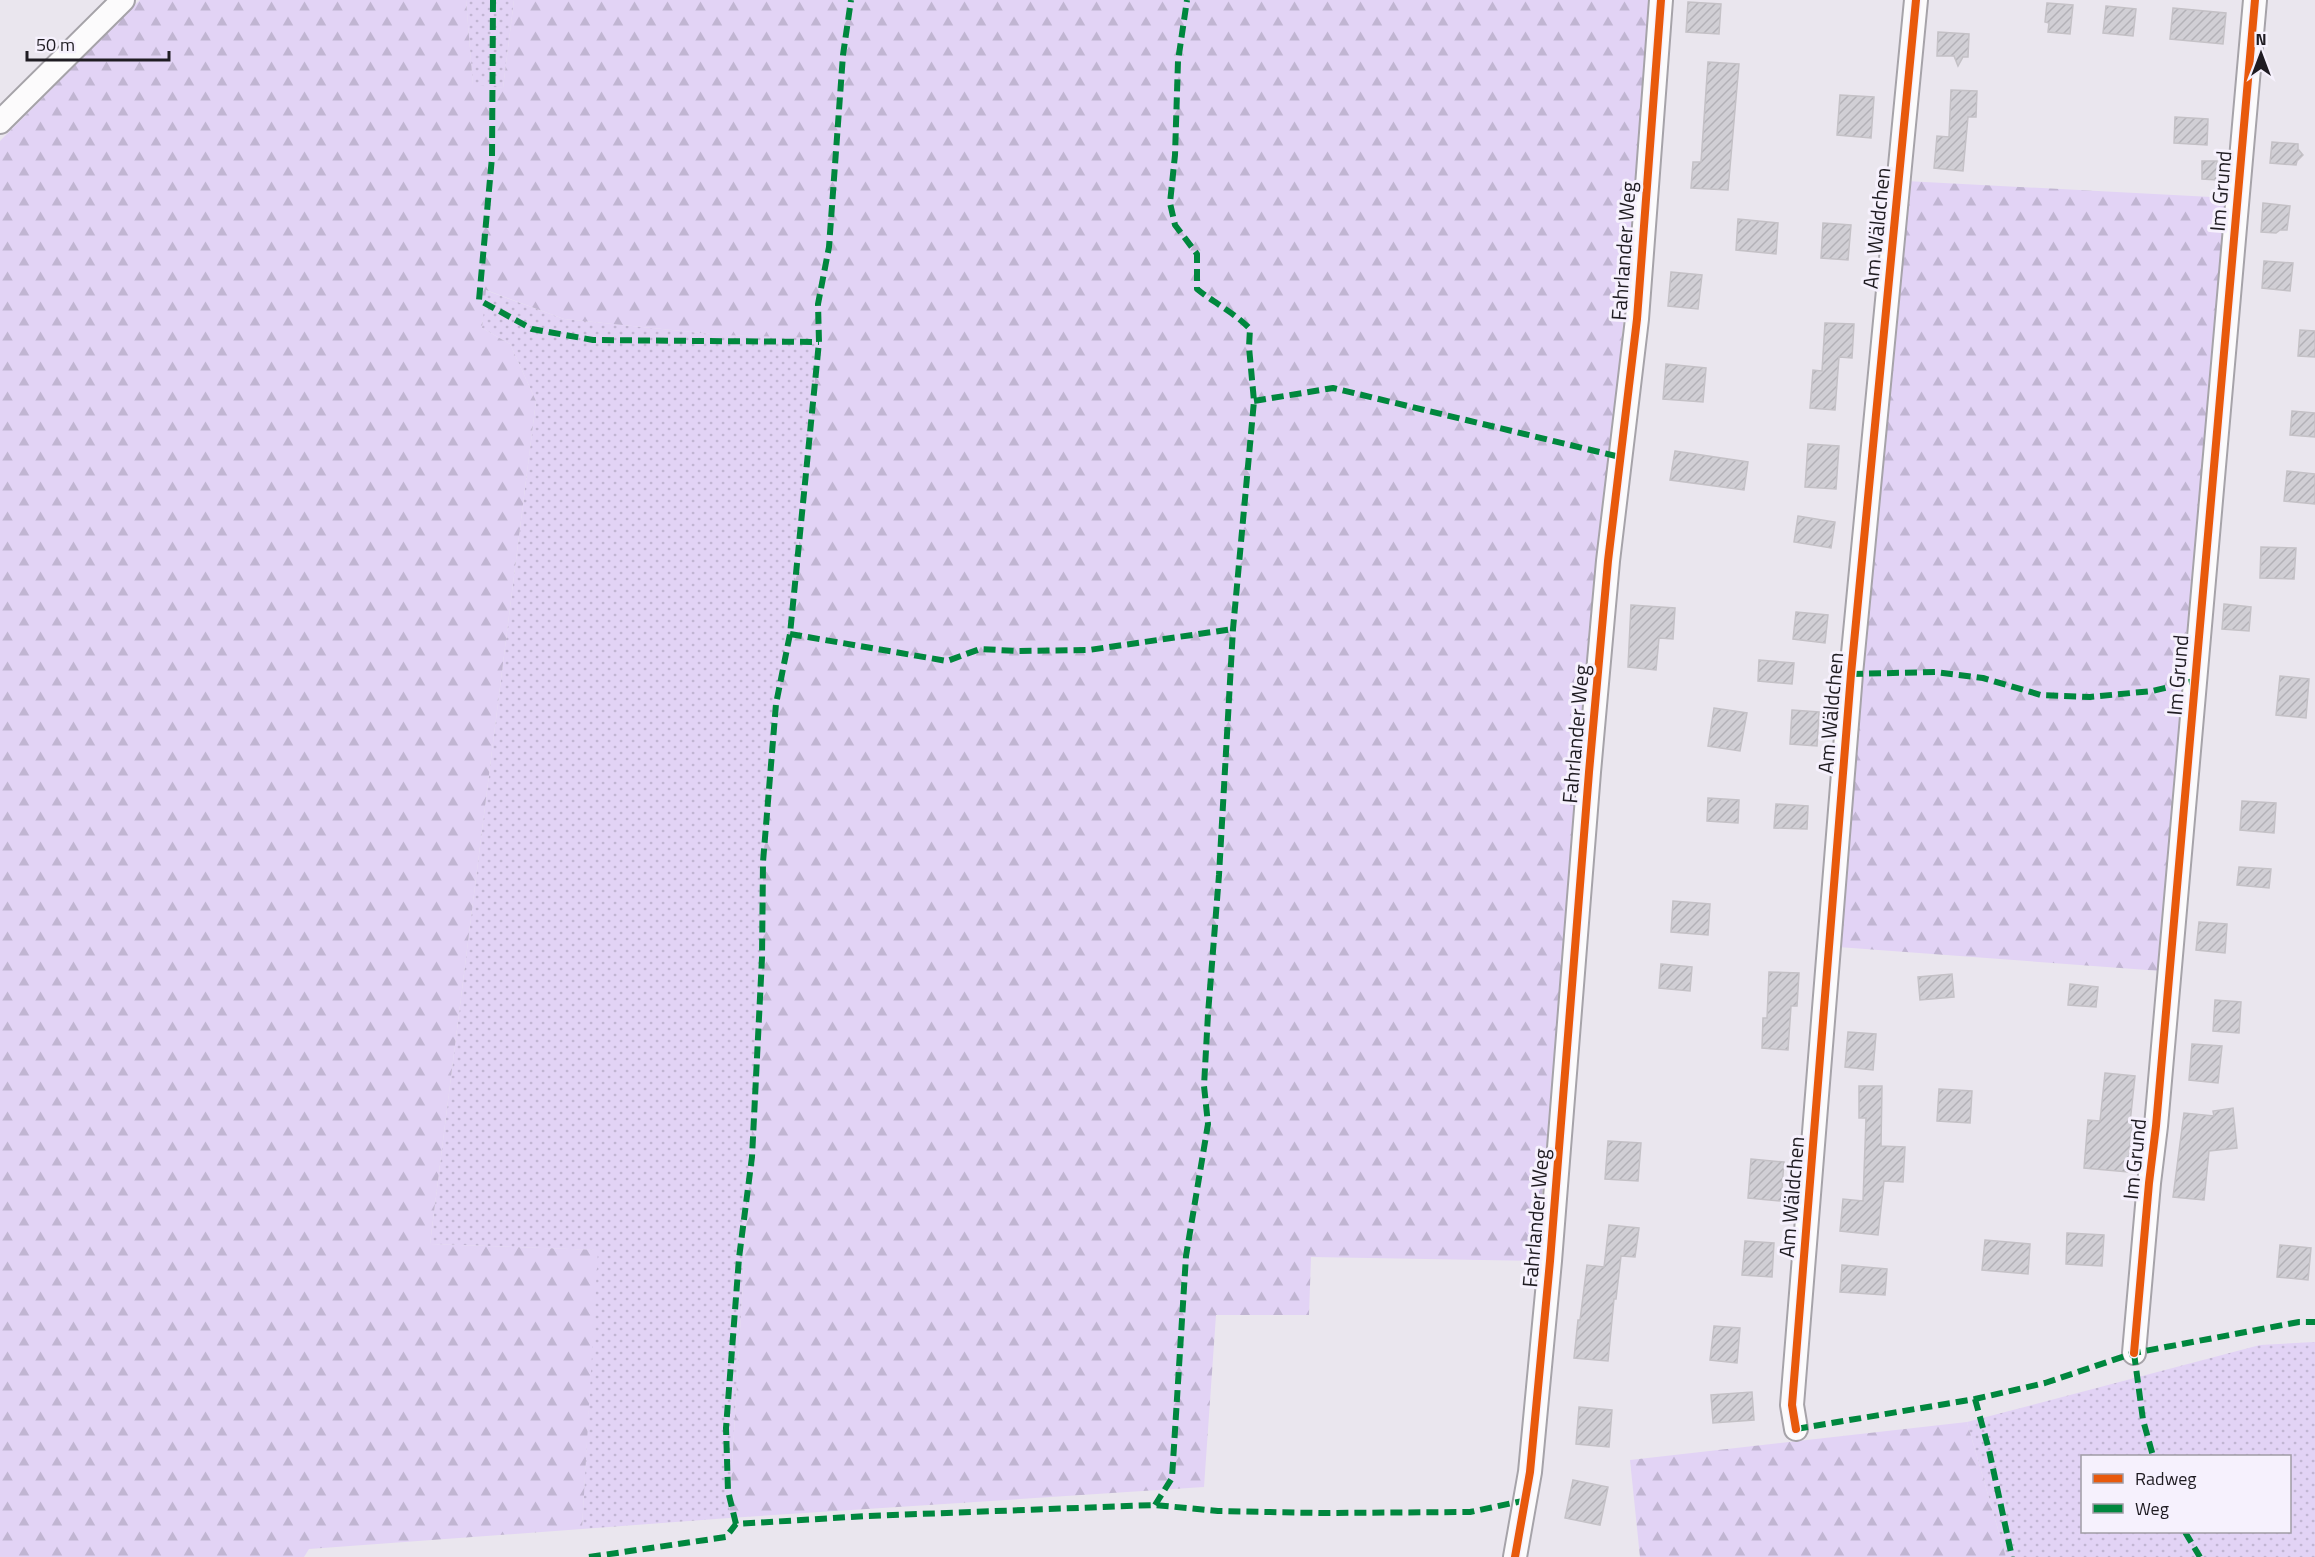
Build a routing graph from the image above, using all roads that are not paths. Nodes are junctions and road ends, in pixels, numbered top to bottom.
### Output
1 (123, 0) edge
2 (1661, 0) edge
3 (1916, 0) edge
4 (2255, 0) edge
5 (0, 122) edge
6 (2134, 1353) dead end
7 (1796, 1429) dead end
8 (1515, 1557) edge

1 - 5 street
2 - 8 street, Fahrlander Weg
3 - 7 street, Am Wäldchen
4 - 6 street, Im Grund

